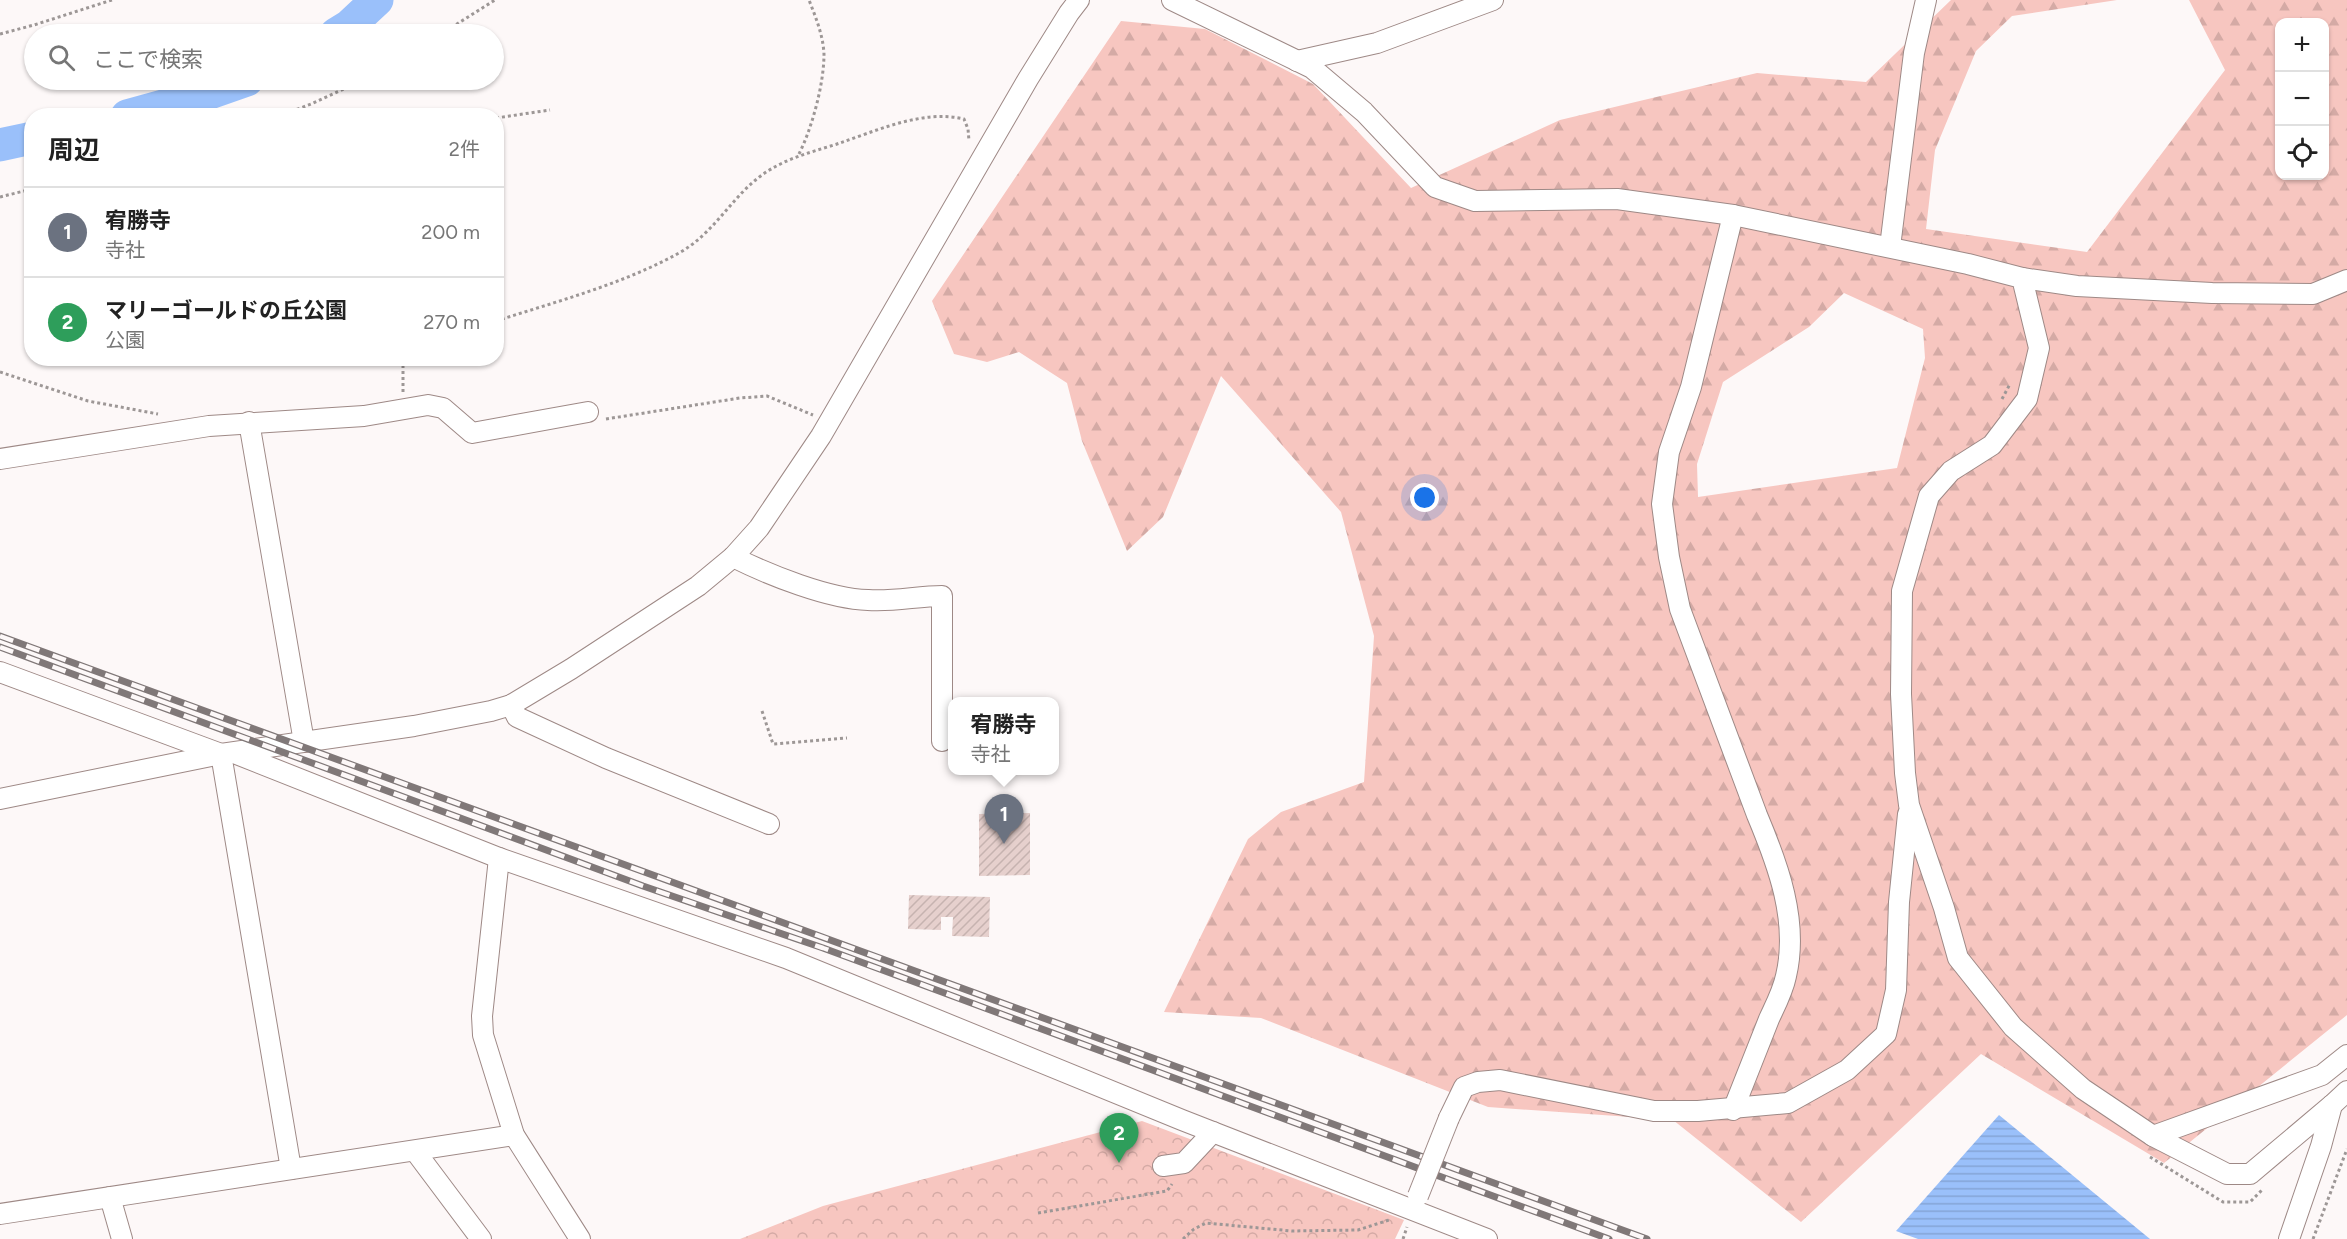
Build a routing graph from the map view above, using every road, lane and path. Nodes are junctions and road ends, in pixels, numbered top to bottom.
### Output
1 (112, 0) edge
2 (495, 0) edge
3 (809, 0) edge
4 (1079, 0) edge
5 (1172, 0) edge
6 (1493, 0) edge
7 (1926, 0) edge
8 (37, 24) edge
9 (457, 24) edge
10 (24, 28) edge
11 (0, 34) edge
12 (1297, 61) junction
13 (341, 90) edge
14 (301, 108) edge
15 (550, 110) dead end
16 (504, 117) edge
17 (798, 155) junction
18 (977, 166) junction
19 (24, 191) edge
20 (0, 197) edge
21 (1733, 215) junction
22 (1890, 247) junction
23 (2022, 278) junction
24 (2347, 280) edge
25 (504, 318) edge
26 (403, 366) edge
27 (0, 372) edge
28 (2013, 377) dead end
29 (1998, 405) dead end
30 (399, 411) junction
31 (588, 412) joint
32 (164, 415) dead end
33 (830, 421) junction
34 (249, 422) junction
35 (0, 459) edge
36 (733, 557) junction
37 (0, 672) edge
38 (511, 705) junction
39 (762, 711) dead end
40 (847, 738) dead end
41 (942, 741) dead end
42 (304, 742) junction
43 (227, 753) junction
44 (0, 799) edge
45 (1909, 805) junction
46 (769, 824) dead end
47 (499, 858) junction
48 (2347, 1055) edge
49 (2347, 1091) edge
50 (2332, 1105) junction
51 (1733, 1110) junction
52 (1213, 1132) junction
53 (514, 1135) junction
54 (2153, 1136) junction
55 (2347, 1149) edge
56 (415, 1151) junction
57 (2149, 1157) dead end
58 (291, 1169) junction
59 (1170, 1172) joint
60 (2265, 1188) dead end
61 (110, 1197) junction
62 (1412, 1205) junction
63 (1038, 1213) dead end
64 (0, 1214) edge
65 (122, 1239) edge
66 (481, 1239) edge
67 (580, 1239) edge
68 (1183, 1239) edge
69 (1487, 1239) edge
70 (2289, 1239) edge
71 (2313, 1239) edge

1 - 8 path
2 - 9 path
3 - 17 path
4 - 18 street
5 - 12 street
6 - 12 street
7 - 22 street
10 - 11 path
12 - 21 street
13 - 14 path
15 - 16 path
17 - 18 path
17 - 25 path
18 - 33 street
19 - 20 path
21 - 22 street
21 - 51 street
22 - 23 street
23 - 24 street
23 - 45 street
26 - 30 path
27 - 32 path
28 - 29 path
30 - 31 street
30 - 34 street
31 - 33 path
33 - 36 street
34 - 35 street
34 - 42 street
36 - 38 street
36 - 41 street
37 - 43 street
38 - 42 street
38 - 46 street
39 - 40 path
42 - 43 street
43 - 44 street
43 - 47 street
43 - 58 street
45 - 51 street
45 - 54 street
47 - 52 street
47 - 53 street
48 - 54 street
49 - 50 street
50 - 54 street
50 - 70 street
51 - 62 street, bridge
52 - 59 street
52 - 62 street
53 - 56 street
53 - 67 street
55 - 71 path
56 - 58 street
56 - 66 street
57 - 60 path
58 - 61 street
59 - 63 path
61 - 64 street
61 - 65 street
62 - 68 path
62 - 69 street

